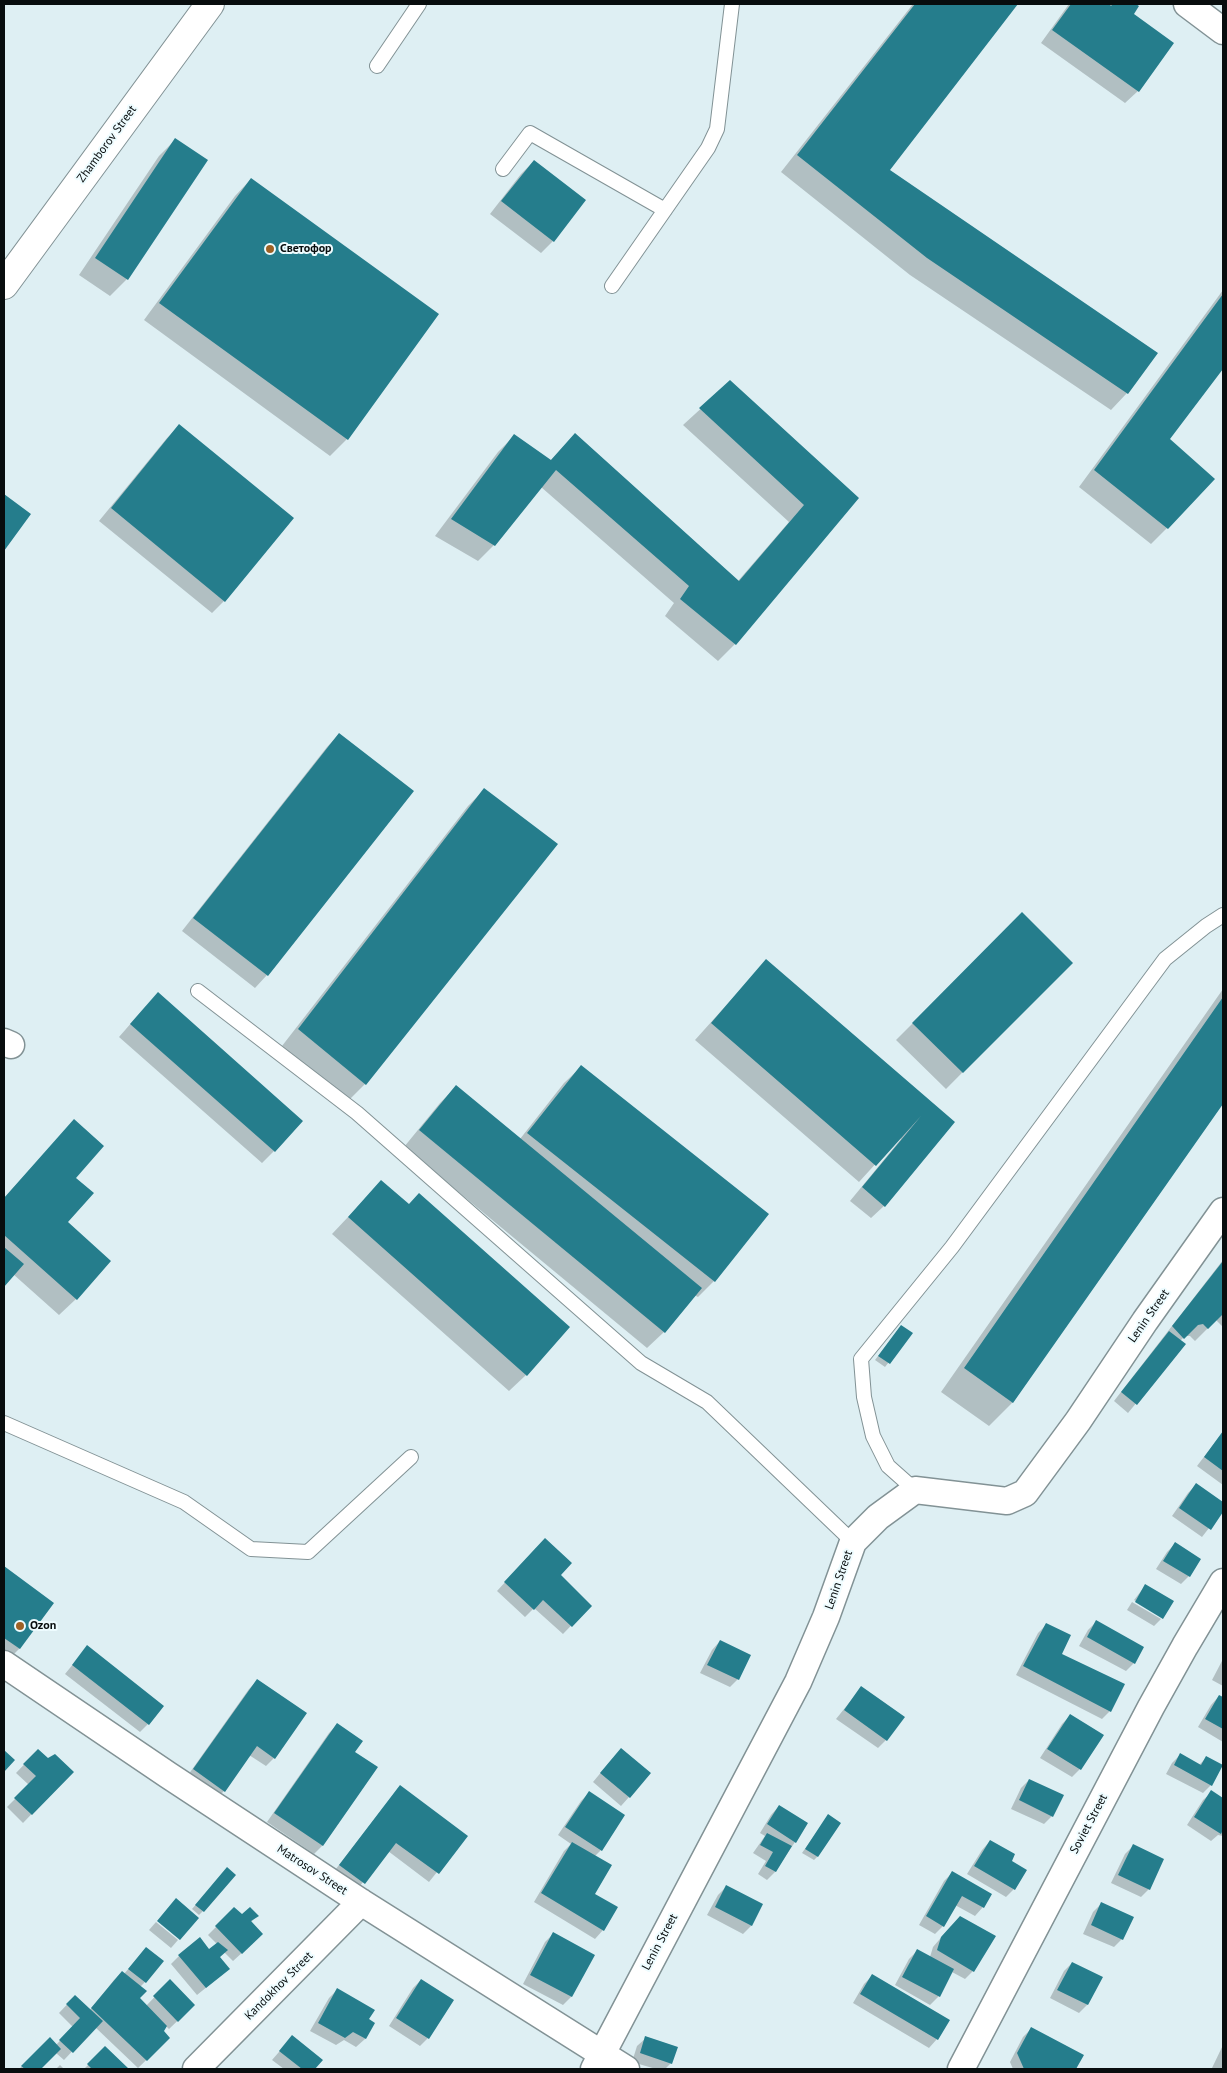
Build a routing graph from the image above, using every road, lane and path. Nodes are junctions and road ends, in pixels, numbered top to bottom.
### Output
1 (210, 4) edge
2 (418, 4) edge
3 (730, 4) edge
4 (1187, 4) edge
5 (1223, 31) edge
6 (377, 66) dead end
7 (502, 168) dead end
8 (665, 210) junction
9 (4, 285) edge
10 (612, 286) dead end
11 (1223, 915) edge
12 (198, 991) dead end
13 (1223, 1212) edge
14 (4, 1423) edge
15 (411, 1457) dead end
16 (915, 1490) junction
17 (853, 1542) junction
18 (1223, 1582) edge
19 (5, 1668) edge
20 (361, 1902) junction
21 (598, 2062) edge
22 (196, 2069) edge
23 (626, 2069) edge
24 (960, 2069) edge

1 - 9 street, Zhamborov Street
2 - 6 lane
3 - 8 lane
4 - 5 street
7 - 8 lane
8 - 10 lane
11 - 16 lane
12 - 17 lane
13 - 16 street, Lenin Street
14 - 15 lane
16 - 17 street, Lenin Street
17 - 21 street, Lenin Street
18 - 24 street, Soviet Street
19 - 20 street, Matrosov Street
20 - 21 street, Matrosov Street
20 - 22 street, Kandokhov Street
21 - 23 street, Matrosov Street

